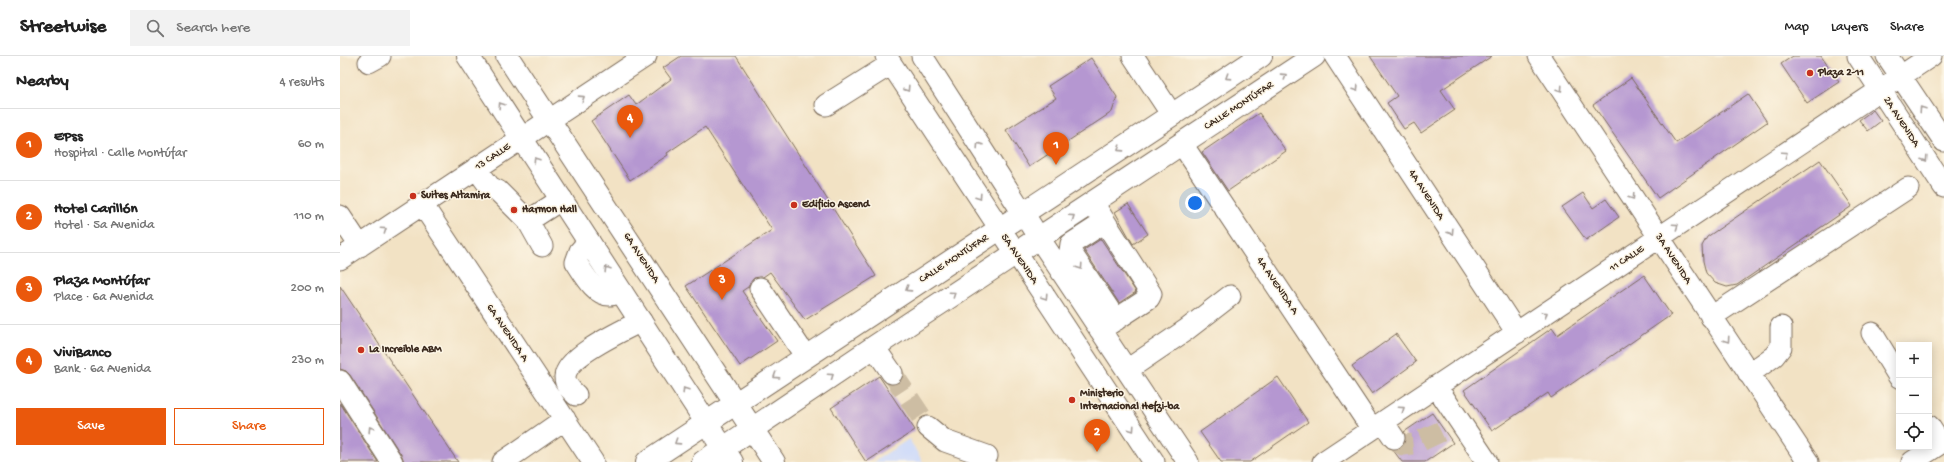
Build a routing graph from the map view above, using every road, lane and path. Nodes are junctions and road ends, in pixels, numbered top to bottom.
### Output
1 (468, 56) edge
2 (495, 56) edge
3 (507, 56) edge
4 (646, 56) edge
5 (923, 56) edge
6 (1133, 56) edge
7 (1261, 56) edge
8 (1314, 56) edge
9 (1335, 56) edge
10 (1539, 56) edge
11 (1858, 56) edge
12 (1887, 56) edge
13 (1931, 56) edge
14 (889, 60) edge
15 (1900, 76) junction
16 (1880, 90) junction
17 (826, 105) dead end
18 (1172, 115) junction
19 (545, 122) junction
20 (522, 138) junction
21 (1944, 141) edge
22 (1182, 144) junction
23 (476, 168) junction
24 (1944, 187) edge
25 (1908, 188) dead end
26 (562, 199) junction
27 (1093, 203) junction
28 (422, 204) junction
29 (1023, 213) junction
30 (340, 216) edge
31 (528, 221) junction
32 (1105, 222) junction
33 (999, 229) junction
34 (1659, 237) junction
35 (1039, 238) junction
36 (360, 246) junction
37 (542, 246) dead end
38 (1015, 253) junction
39 (340, 259) edge
40 (760, 288) dead end
41 (1230, 296) dead end
42 (1712, 317) junction
43 (641, 321) junction
44 (1108, 325) junction
45 (1781, 327) dead end
46 (1517, 333) junction
47 (1872, 333) dead end
48 (874, 347) junction
49 (806, 357) junction
50 (1127, 370) junction
51 (1896, 372) edge
52 (892, 373) tunnel mouth
53 (1749, 374) junction
54 (340, 381) edge
55 (1436, 386) junction
56 (576, 395) dead end
57 (731, 406) junction
58 (565, 420) junction
59 (707, 422) junction
60 (928, 427) tunnel mouth
61 (1383, 430) junction
62 (1932, 430) edge
63 (748, 432) junction
64 (1942, 442) edge
65 (728, 455) edge
66 (986, 456) dead end
67 (392, 462) edge
68 (503, 462) edge
69 (593, 462) edge
70 (647, 462) edge
71 (703, 462) edge
72 (761, 462) edge
73 (774, 462) edge
74 (1154, 462) edge
75 (1188, 462) edge
76 (1323, 462) edge
77 (1487, 462) edge
78 (1808, 462) edge
79 (1912, 462) edge

20 -> 1 main road
2 - 19 street
3 - 19 main road, 6A AVENIDA
19 -> 4 street, 13 CALLE
29 -> 5 street
6 - 18 street
7 -> 18 main road, CALLE MONTÚFAR
22 -> 8 main road, CALLE MONTÚFAR
9 -> 46 street, 4A AVENIDA
10 -> 34 street, 3A AVENIDA
11 - 16 street, 2A AVENIDA
12 - 15 street
13 - 15 street, 11 CALLE
14 - 17 street
14 -> 33 street, 5A AVENIDA
15 - 16 street, 11 CALLE
21 -> 15 street
16 -> 24 street, 2A AVENIDA
34 -> 16 street, 11 CALLE
18 -> 29 main road, CALLE MONTÚFAR
19 - 20 street, 13 CALLE
19 - 57 main road, 6A AVENIDA
20 - 23 street, 13 CALLE
26 -> 20 main road
22 - 27 main road, CALLE MONTÚFAR
22 - 61 street, 4A AVENIDA A
23 - 28 street, 13 CALLE
23 - 31 street
25 - 42 street
26 - 31 street
26 - 43 main road
27 - 32 street
35 -> 27 main road, CALLE MONTÚFAR
36 -> 28 street, 13 CALLE
28 - 58 street, 6A AVENIDA A
29 - 33 main road, CALLE MONTÚFAR
29 - 35 street
30 - 36 street
31 - 37 street
32 -> 44 street
32 - 44 street
33 - 38 street, 5A AVENIDA
33 -> 49 main road, CALLE MONTÚFAR
34 - 42 street, 3A AVENIDA
46 -> 34 street, 11 CALLE
35 - 38 main road, CALLE MONTÚFAR
35 - 44 street
36 - 39 street, 13 CALLE
48 -> 38 main road, CALLE MONTÚFAR
38 -> 74 street, 5A AVENIDA
40 - 49 street
41 - 50 street
42 -> 53 street, 3A AVENIDA
43 - 56 street
59 -> 43 main road
44 - 50 street
45 - 53 street
46 - 55 street, 11 CALLE
47 - 51 street
48 - 52 street
63 -> 48 main road, CALLE MONTÚFAR
49 -> 57 main road, CALLE MONTÚFAR
50 - 75 street
53 - 78 street, 3A AVENIDA
67 -> 54 street
61 -> 55 street, 11 CALLE
55 - 77 street
57 - 59 main road, CALLE MONTÚFAR
57 - 63 main road, 6A AVENIDA
58 - 68 street
58 - 69 street, 6A AVENIDA A
59 - 65 main road
59 -> 70 main road, CALLE MONTÚFAR
60 - 66 street
61 - 76 street, 11 CALLE
62 - 64 street
63 - 65 main road, CALLE MONTÚFAR
63 - 72 street
63 - 73 main road, 6A AVENIDA
64 - 79 street
65 - 71 main road, CALLE MONTÚFAR

